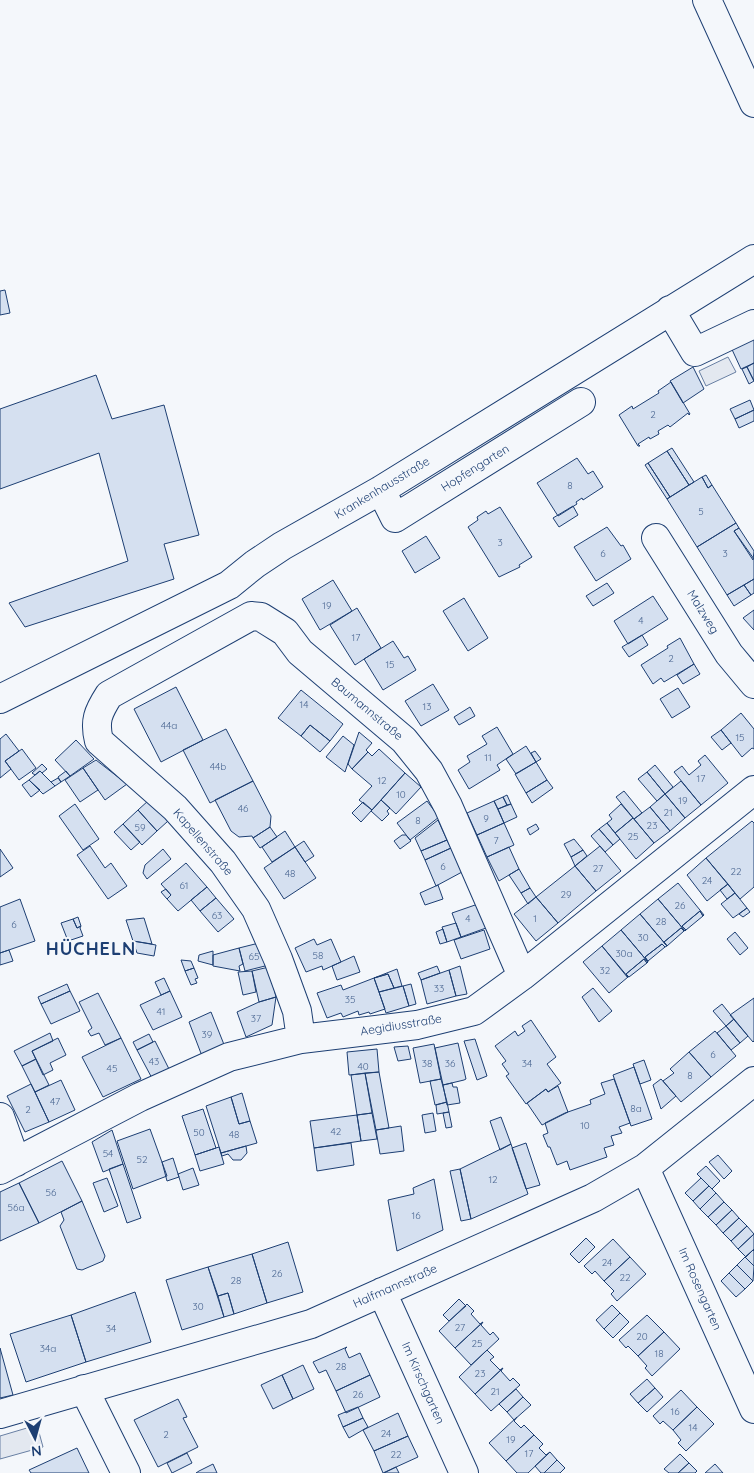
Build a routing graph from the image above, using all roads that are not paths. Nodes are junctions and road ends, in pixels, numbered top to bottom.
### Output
1 (707, 0) edge
2 (754, 103) edge
3 (754, 259) edge
4 (670, 310) junction
5 (754, 324) edge
6 (582, 402) dead end
7 (381, 490) junction
8 (656, 538) dead end
9 (754, 684) edge
10 (2, 692) edge
11 (109, 695) joint
12 (754, 790) edge
13 (522, 976) junction
14 (301, 1039) junction
15 (754, 1081) edge
16 (0, 1117) edge
17 (8, 1166) edge
18 (646, 1168) junction
19 (382, 1292) junction
20 (84, 1389) junction
21 (754, 1409) edge
22 (0, 1414) edge
23 (126, 1473) edge
24 (464, 1473) edge

1 - 2 street
3 - 4 street, Krankenhausstraße
4 - 5 street
4 - 7 street, Krankenhausstraße
6 - 7 street, Hopfengarten
7 - 10 street, Krankenhausstraße
8 - 9 street, Malzweg
11 - 13 street, Baumannstraße
11 - 14 street, Kapellenstraße
12 - 13 street, Aegidiusstraße
13 - 14 street, Aegidiusstraße
14 - 17 street, Aegidiusstraße
15 - 18 street, Halfmannstraße
16 - 17 street
18 - 19 street, Halfmannstraße
18 - 21 street, Im Rosengarten
19 - 20 street, Halfmannstraße
19 - 24 street, Im Kirschgarten
20 - 22 street, Halfmannstraße
20 - 23 street

